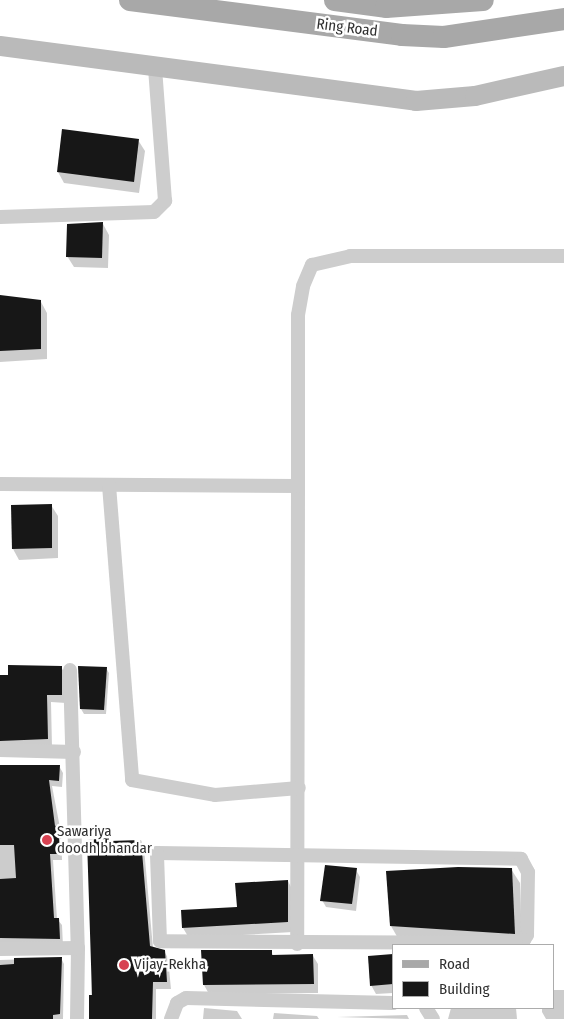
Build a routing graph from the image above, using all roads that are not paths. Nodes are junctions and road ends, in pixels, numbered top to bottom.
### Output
1 (130, 0) edge
2 (335, 0) edge
3 (483, 0) edge
4 (564, 20) edge
5 (0, 46) edge
6 (155, 68) junction
7 (564, 76) edge
8 (0, 217) edge
9 (564, 256) edge
10 (0, 484) edge
11 (109, 485) junction
12 (298, 486) junction
13 (70, 670) dead end
14 (0, 750) edge
15 (74, 752) junction
16 (299, 788) junction
17 (299, 854) junction
18 (297, 944) junction
19 (78, 948) junction
20 (0, 949) edge
21 (392, 1003) edge
22 (77, 1019) edge
23 (171, 1019) edge

1 - 4 main road, Ring Road
2 - 3 main road, Ring Road
5 - 6 street
6 - 7 street
6 - 8 street
9 - 12 street
10 - 11 street
11 - 12 street
11 - 16 street
12 - 16 street
13 - 15 street
14 - 15 street
15 - 19 street
16 - 17 street
17 - 18 street
17 - 18 street
17 - 18 street
19 - 20 street
19 - 22 street
21 - 23 street

